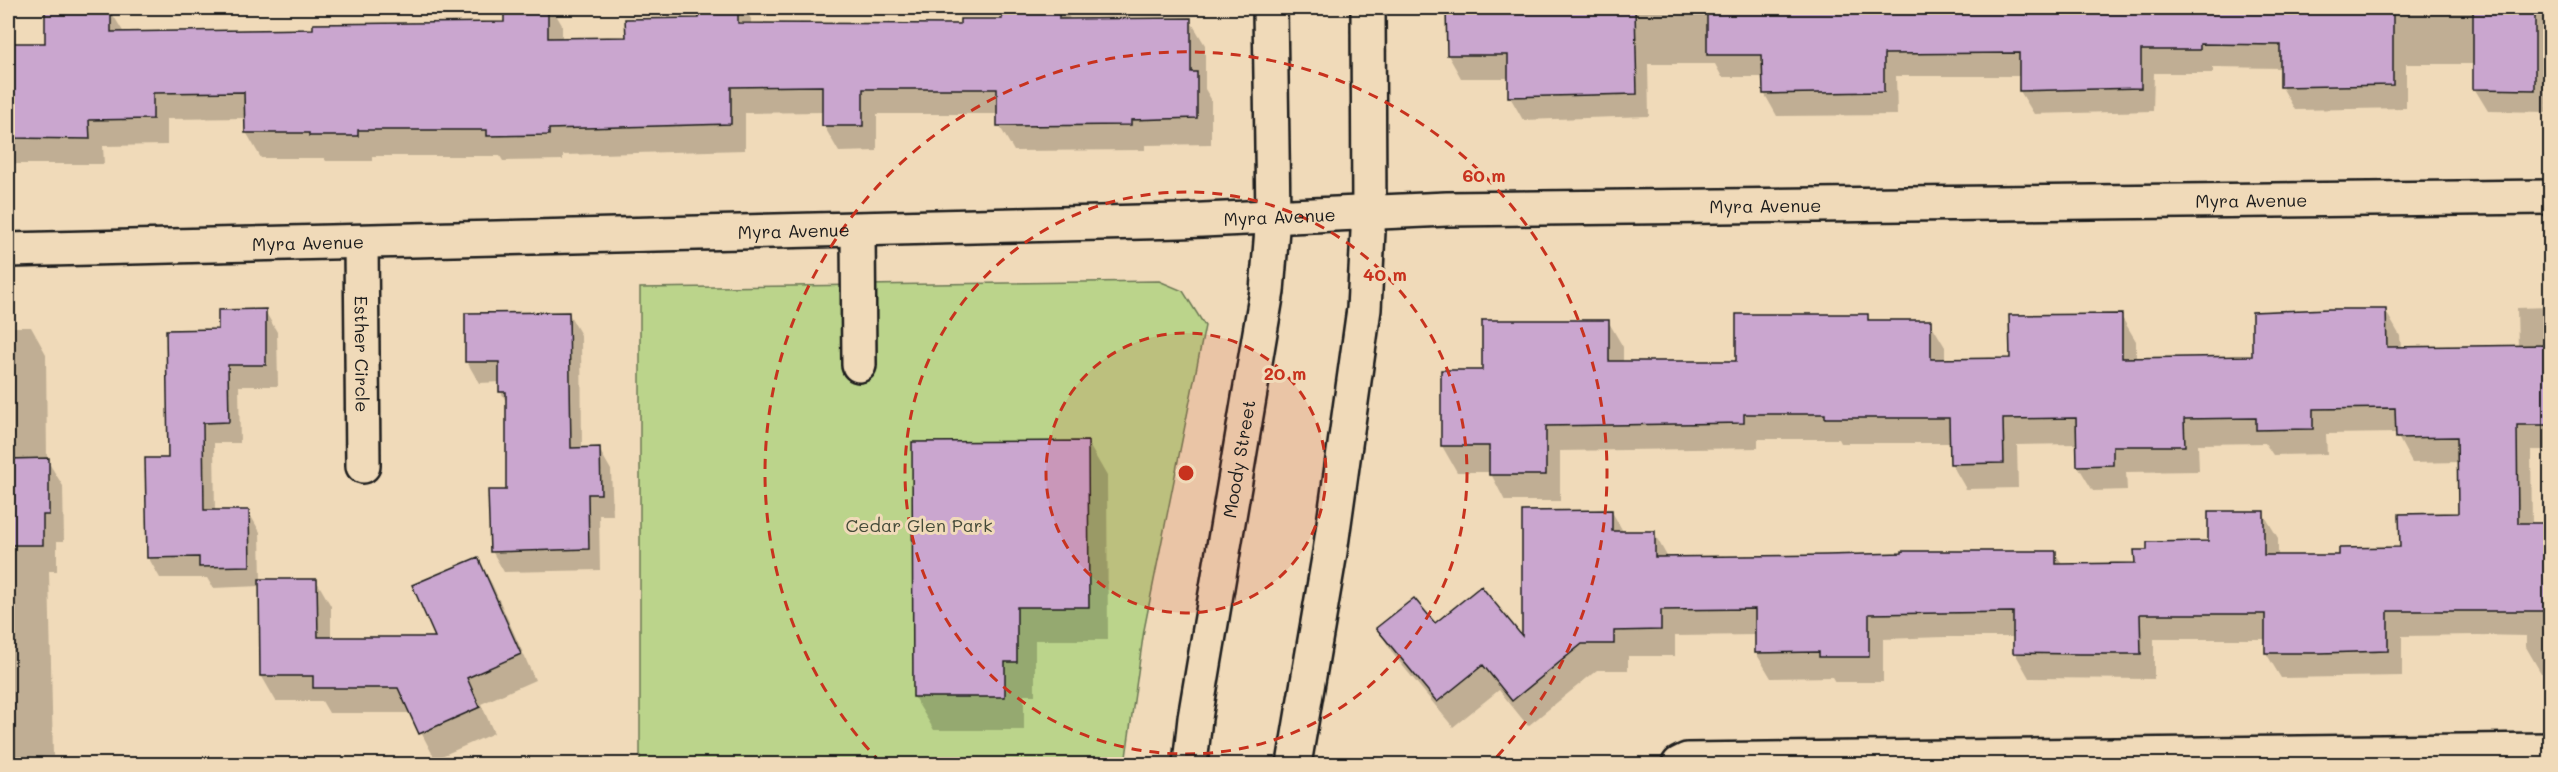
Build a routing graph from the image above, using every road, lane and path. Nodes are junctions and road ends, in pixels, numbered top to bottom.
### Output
1 (1270, 8) edge
2 (1368, 8) edge
3 (2550, 197) edge
4 (1369, 212) junction
5 (1273, 217) junction
6 (858, 230) junction
7 (361, 242) junction
8 (8, 250) edge
9 (860, 365) dead end
10 (363, 466) dead end
11 (2550, 750) edge
12 (1190, 765) edge
13 (1294, 765) edge
14 (1679, 765) edge

1 - 5 street, Moody Street
2 - 4 street
3 - 4 street, Myra Avenue
4 - 5 street, Myra Avenue
4 - 13 street
5 - 6 street, Myra Avenue
5 - 12 street, Moody Street
6 - 7 street, Myra Avenue
6 - 9 street
7 - 8 street, Myra Avenue
7 - 10 street, Esther Circle
11 - 14 street

